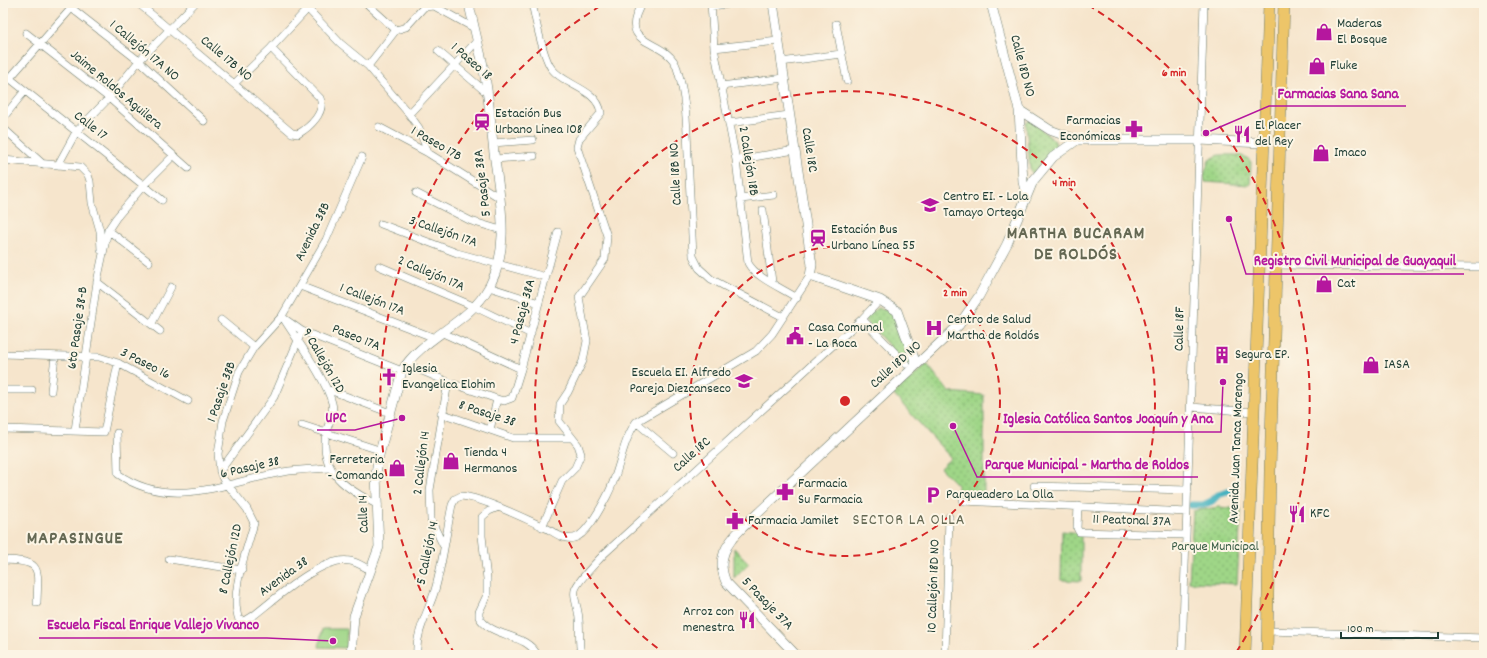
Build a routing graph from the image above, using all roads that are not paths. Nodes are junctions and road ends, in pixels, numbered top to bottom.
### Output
1 (65, 3) edge
2 (138, 3) edge
3 (195, 3) edge
4 (313, 3) edge
5 (366, 3) edge
6 (471, 3) edge
7 (532, 3) edge
8 (642, 3) edge
9 (738, 3) edge
10 (772, 3) edge
11 (991, 3) edge
12 (1204, 3) edge
13 (1269, 3) edge
14 (1284, 3) edge
15 (711, 4) edge
16 (74, 6) edge
17 (308, 9) junction
18 (836, 24) dead end
19 (474, 28) junction
20 (169, 29) junction
21 (396, 30) junction
22 (26, 33) dead end
23 (477, 41) junction
24 (778, 41) junction
25 (40, 43) junction
26 (271, 48) junction
27 (714, 48) junction
28 (438, 51) dead end
29 (841, 54) junction
30 (139, 61) junction
31 (781, 62) junction
32 (368, 66) junction
33 (454, 66) junction
34 (3, 74) edge
35 (784, 78) junction
36 (10, 79) junction
37 (847, 81) dead end
38 (235, 83) junction
39 (721, 86) junction
40 (24, 92) junction
41 (487, 93) junction
42 (109, 98) junction
43 (1019, 110) junction
44 (409, 114) junction
45 (790, 115) junction
46 (3, 118) edge
47 (204, 121) dead end
48 (729, 123) junction
49 (379, 127) dead end
50 (3, 128) edge
51 (76, 132) junction
52 (533, 140) dead end
53 (1077, 140) junction
54 (1199, 140) junction
55 (493, 143) junction
56 (1263, 143) junction
57 (795, 150) junction
58 (428, 153) junction
59 (173, 156) junction
60 (534, 156) dead end
61 (362, 157) dead end
62 (495, 159) junction
63 (3, 160) edge
64 (736, 160) junction
65 (44, 164) junction
66 (58, 165) junction
67 (188, 168) dead end
68 (144, 185) junction
69 (416, 193) dead end
70 (774, 195) dead end
71 (1026, 195) junction
72 (500, 198) junction
73 (741, 199) junction
74 (162, 200) dead end
75 (763, 210) dead end
76 (381, 224) dead end
77 (108, 230) junction
78 (501, 230) junction
79 (558, 232) dead end
80 (1276, 245) junction
81 (149, 262) dead end
82 (497, 263) junction
83 (1276, 265) junction
84 (101, 266) junction
85 (379, 266) dead end
86 (1484, 267) edge
87 (810, 276) junction
88 (546, 277) junction
89 (98, 282) junction
90 (772, 282) junction
91 (300, 286) junction
92 (171, 287) dead end
93 (489, 287) junction
94 (797, 298) junction
95 (880, 300) junction
96 (539, 303) junction
97 (474, 306) junction
98 (282, 316) junction
99 (783, 317) junction
100 (862, 319) junction
101 (221, 320) dead end
102 (152, 323) junction
103 (160, 331) dead end
104 (302, 331) junction
105 (531, 334) junction
106 (439, 336) junction
107 (297, 341) junction
108 (254, 347) junction
109 (3, 354) edge
110 (55, 356) junction
111 (87, 356) junction
112 (118, 362) junction
113 (906, 364) dead end
114 (916, 364) junction
115 (404, 367) junction
116 (521, 369) junction
117 (448, 382) junction
118 (327, 389) junction
119 (3, 390) edge
120 (32, 390) dead end
121 (51, 391) dead end
122 (498, 399) junction
123 (188, 401) dead end
124 (1191, 407) junction
125 (1253, 412) junction
126 (390, 413) junction
127 (442, 413) junction
128 (636, 422) junction
129 (302, 425) dead end
130 (3, 429) edge
131 (75, 430) junction
132 (490, 430) junction
133 (117, 433) dead end
134 (326, 433) junction
135 (572, 438) junction
136 (379, 450) junction
137 (673, 454) dead end
138 (329, 468) junction
139 (220, 471) junction
140 (229, 486) junction
141 (1034, 486) dead end
142 (1188, 490) junction
143 (963, 501) dead end
144 (378, 505) junction
145 (1078, 506) junction
146 (496, 508) junction
147 (1187, 512) junction
148 (949, 518) dead end
149 (542, 527) junction
150 (1186, 535) junction
151 (443, 546) junction
152 (169, 559) dead end
153 (3, 560) edge
154 (242, 570) junction
155 (370, 570) junction
156 (723, 570) joint
157 (37, 603) dead end
158 (239, 620) joint
159 (1268, 631) junction
160 (1484, 638) edge
161 (351, 655) edge
162 (417, 655) edge
163 (537, 655) edge
164 (581, 655) edge
165 (796, 655) edge
166 (945, 655) edge
167 (1182, 655) edge
168 (1245, 655) edge
169 (1267, 655) edge

1 - 16 street, 1 Callejón 17A NO
2 - 20 street, Calle 17B NO
3 - 20 street
4 - 17 street
5 - 21 street
6 - 19 street, 5 Pasaje 38A
7 - 135 street
8 - 99 street, Calle 18B NO
9 - 15 street
10 - 24 street, Calle 18C
11 - 43 street, Calle 18D NO
12 - 54 street, Calle 18F
13 - 56 main road, Avenida Juan Tanca Marengo
14 - 80 main road
15 - 27 street, 2 Callejón 18B
16 - 25 street
16 - 30 street, 1 Callejón 17A NO
17 - 26 street
17 - 32 street
18 - 29 street
19 - 21 street
19 - 23 street, 5 Pasaje 38A
20 - 30 street
20 - 38 street, Calle 17B NO
21 - 32 street
22 - 25 street, Jaime Roldos Aguilera
23 - 33 street
23 - 41 street, 5 Pasaje 38A
24 - 27 street
24 - 31 street, Calle 18C
25 - 36 street
25 - 42 street, Jaime Roldos Aguilera
26 - 38 street
26 - 38 street, Calle 17B NO
27 - 39 street, 2 Callejón 18B
28 - 33 street, 1 Paseo 18
29 - 31 street
29 - 37 street
30 - 42 street
30 - 47 street, 1 Callejón 17A NO
31 - 35 street, Calle 18C
32 - 44 street
33 - 41 street, 1 Paseo 18
33 - 44 street
34 - 36 street, Calle 17
35 - 39 street
35 - 45 street, Calle 18C
36 - 40 street, Calle 17
39 - 48 street, 2 Callejón 18B
40 - 46 street
40 - 51 street, Calle 17
41 - 55 street, 5 Pasaje 38A
42 - 51 street
42 - 59 street, Jaime Roldos Aguilera
43 - 53 street
43 - 71 street, Calle 18D NO
44 - 58 street
45 - 48 street
45 - 57 street, Calle 18C
48 - 64 street, 2 Callejón 18B
49 - 58 street, 1 Paseo 17B
50 - 65 street
51 - 66 street
51 - 68 street, Calle 17
52 - 55 street
53 - 54 street
53 - 71 street
54 - 56 street
54 - 124 street, Calle 18F
55 - 62 street, 5 Pasaje 38A
56 - 80 main road
56 - 125 main road, Avenida Juan Tanca Marengo
57 - 64 street
57 - 87 street, Calle 18C
58 - 72 street, 1 Paseo 17B
59 - 67 street, Jaime Roldos Aguilera
59 - 68 street
60 - 62 street
61 - 91 street, Avenida 38B
62 - 72 street, 5 Pasaje 38A
63 - 65 street
64 - 73 street, 2 Callejón 18B
65 - 66 street
66 - 84 street
68 - 74 street, Calle 17
68 - 77 street
69 - 78 street
70 - 73 street
71 - 114 street, Calle 18D NO
72 - 78 street, 5 Pasaje 38A
73 - 90 street, 2 Callejón 18B
75 - 90 street
76 - 82 street, 3 Callejón 17A
77 - 81 street
77 - 84 street, 6to Pasaje 38-B
78 - 82 street, 5 Pasaje 38A
79 - 88 street, 4 Pasaje 38A
80 - 83 main road
82 - 88 street, 3 Callejón 17A
82 - 93 street, 5 Pasaje 38A
83 - 86 street
83 - 159 main road
84 - 89 street, 6to Pasaje 38-B
85 - 97 street, 2 Callejón 17A
87 - 94 street, Calle 18C
87 - 95 street
88 - 96 street, 4 Pasaje 38A
89 - 102 street
89 - 111 street, 6to Pasaje 38-B
90 - 94 street, 2 Callejón 18B
91 - 98 street, Avenida 38B
91 - 106 street, 1 Callejón 17A
92 - 102 street
93 - 96 street
93 - 97 street, 5 Pasaje 38A
94 - 99 street, Calle 18C
95 - 100 street, Calle 18C
95 - 114 street
96 - 105 street, 4 Pasaje 38A
97 - 105 street, 2 Callejón 17A
97 - 106 street, 5 Pasaje 38A
98 - 104 street, Paseo 17A
98 - 107 street, 9 Callejón 12D
98 - 108 street, 1 Pasaje 38B
99 - 128 street, Calle 18C
100 - 113 street
100 - 164 street, Calle 18C
101 - 108 street
102 - 103 street
104 - 107 street
104 - 115 street, Paseo 17A
105 - 116 street, 4 Pasaje 38A
106 - 115 street, 5 Pasaje 38A
106 - 116 street, 1 Callejón 17A
107 - 118 street, 9 Callejón 12D
107 - 139 street
108 - 139 street, 1 Pasaje 38B
109 - 110 street, 3 Paseo 16
110 - 111 street, 3 Paseo 16
110 - 121 street
111 - 112 street, 3 Paseo 16
111 - 131 street, 6to Pasaje 38-B
112 - 123 street, 3 Paseo 16
112 - 131 street
114 - 156 street, Calle 18D NO
115 - 117 street, Paseo 17A
115 - 126 street, Calle 14
116 - 122 street, 4 Pasaje 38A
117 - 122 street, Paseo 17A
117 - 127 street, 2 Callejón 14
118 - 126 street
118 - 134 street, 9 Callejón 12D
119 - 120 street
122 - 132 street
124 - 125 street
124 - 142 street, Calle 18F
125 - 168 main road, Avenida Juan Tanca Marengo
126 - 136 street, Calle 14
127 - 132 street, 8 Pasaje 38
127 - 151 street, 2 Callejón 14
128 - 137 street
128 - 149 street
129 - 134 street
130 - 131 street
132 - 135 street, 8 Pasaje 38
133 - 140 street, 6 Pasaje 38
134 - 136 street
134 - 138 street, 9 Callejón 12D
135 - 149 street
136 - 144 street, Calle 14
138 - 140 street, 6 Pasaje 38
138 - 144 street
139 - 140 street, 1 Pasaje 38B
140 - 154 street, 8 Callejón 12D
141 - 142 street
142 - 147 street, Calle 18F
143 - 145 street
144 - 155 street, Calle 14
145 - 147 street
145 - 150 street, 11 Peatonal 37A
146 - 149 street
146 - 151 street, 5 Callejón 14
146 - 163 street
147 - 150 street, Calle 18F
148 - 166 street, 10 Callejón 18D NO
150 - 167 street, Calle 18F
151 - 162 street, 5 Callejón 14
152 - 154 street
153 - 157 street
154 - 158 street, 8 Callejón 12D
155 - 158 street, Avenida 38
155 - 161 street, Calle 14
156 - 165 street, 5 Pasaje 37A
159 - 160 street
159 - 169 main road

